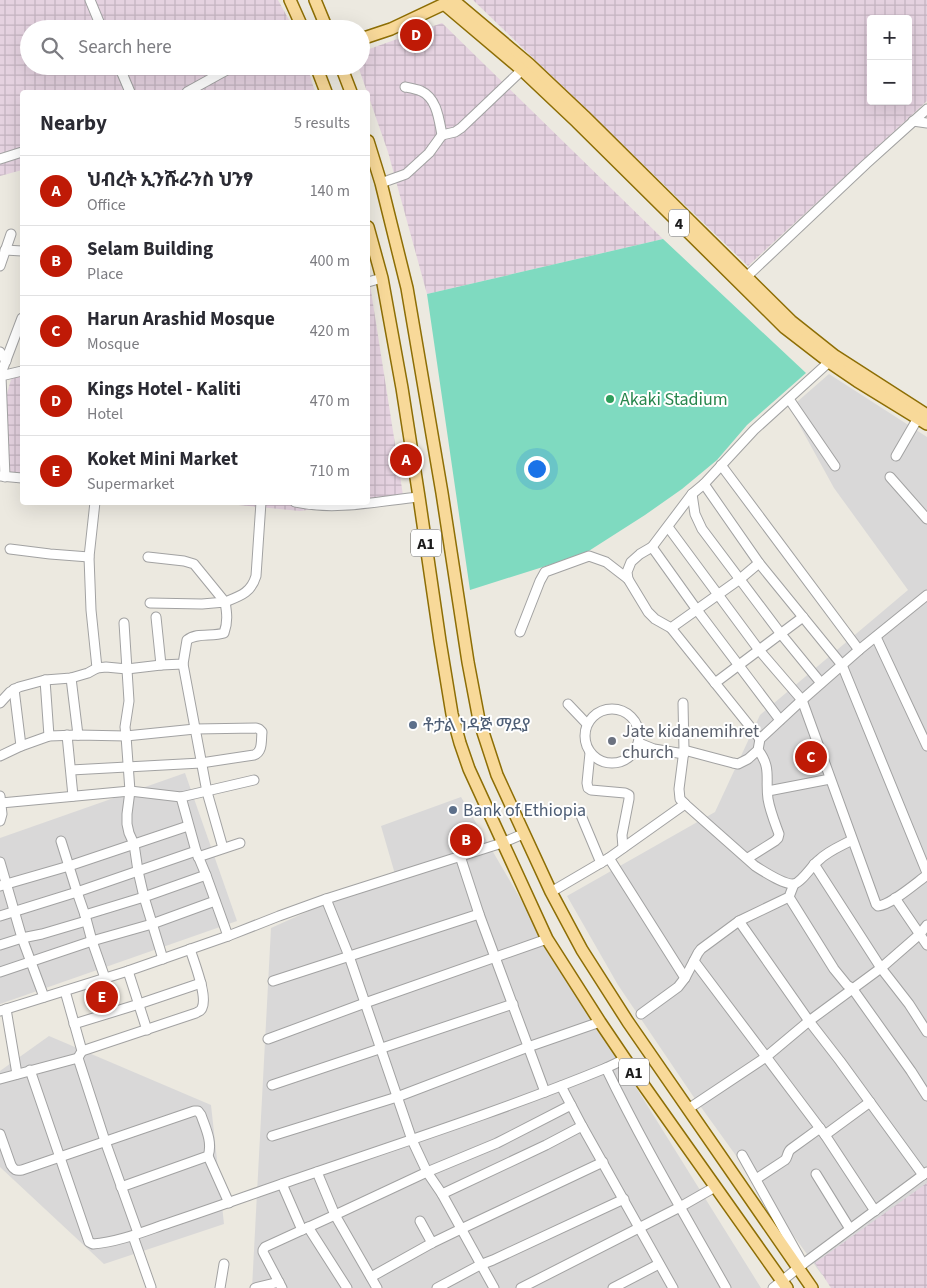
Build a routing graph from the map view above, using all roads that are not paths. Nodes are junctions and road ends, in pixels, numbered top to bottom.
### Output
1 (90, 0) edge
2 (290, 0) edge
3 (315, 0) edge
4 (448, 1) edge
5 (98, 20) edge
6 (299, 20) edge
7 (323, 20) edge
8 (370, 36) edge
9 (522, 70) junction
10 (123, 75) edge
11 (218, 75) edge
12 (319, 75) edge
13 (344, 75) edge
14 (405, 87) dead end
15 (129, 90) edge
16 (191, 90) edge
17 (325, 90) edge
18 (350, 90) edge
19 (927, 109) edge
20 (913, 122) junction
21 (927, 123) edge
22 (442, 135) junction
23 (370, 148) edge
24 (20, 153) edge
25 (0, 159) edge
26 (380, 183) junction
27 (11, 234) dead end
28 (370, 234) edge
29 (5, 250) junction
30 (20, 251) edge
31 (0, 266) edge
32 (382, 278) junction
33 (743, 280) junction
34 (370, 281) edge
35 (20, 323) edge
36 (0, 352) edge
37 (6, 361) junction
38 (829, 362) junction
39 (20, 371) edge
40 (0, 376) edge
41 (789, 399) junction
42 (924, 419) edge
43 (896, 456) dead end
44 (722, 465) junction
45 (836, 466) dead end
46 (2, 476) edge
47 (890, 477) dead end
48 (20, 478) edge
49 (704, 484) junction
50 (692, 494) junction
51 (419, 497) junction
52 (370, 503) edge
53 (95, 505) edge
54 (261, 505) edge
55 (316, 505) edge
56 (348, 505) edge
57 (927, 519) edge
58 (668, 527) junction
59 (652, 547) junction
60 (10, 549) dead end
61 (89, 557) junction
62 (148, 557) dead end
63 (759, 563) junction
64 (628, 579) junction
65 (740, 579) junction
66 (927, 594) edge
67 (718, 595) junction
68 (225, 602) junction
69 (150, 603) dead end
70 (697, 610) junction
71 (156, 617) dead end
72 (803, 617) junction
73 (124, 623) dead end
74 (671, 628) junction
75 (520, 632) dead end
76 (781, 634) junction
77 (876, 637) junction
78 (759, 650) junction
79 (859, 650) junction
80 (183, 664) junction
81 (161, 665) junction
82 (739, 665) junction
83 (842, 665) junction
84 (97, 668) junction
85 (127, 669) junction
86 (71, 678) junction
87 (45, 680) junction
88 (715, 683) junction
89 (821, 684) junction
90 (14, 689) junction
91 (802, 700) junction
92 (0, 702) edge
93 (683, 703) dead end
94 (568, 704) dead end
95 (780, 720) junction
96 (587, 724) junction
97 (195, 729) junction
98 (67, 735) junction
99 (78, 735) junction
100 (49, 736) junction
101 (126, 736) junction
102 (760, 739) junction
103 (639, 742) junction
104 (21, 746) junction
105 (927, 746) edge
106 (758, 750) junction
107 (684, 752) junction
108 (590, 753) junction
109 (0, 756) edge
110 (201, 763) junction
111 (128, 767) junction
112 (71, 770) junction
113 (830, 779) junction
114 (254, 780) dead end
115 (130, 791) junction
116 (768, 791) junction
117 (206, 792) junction
118 (73, 796) junction
119 (181, 797) junction
120 (1, 799) edge
121 (685, 804) junction
122 (580, 812) dead end
123 (0, 821) edge
124 (188, 826) junction
125 (523, 834) junction
126 (852, 840) junction
127 (60, 841) dead end
128 (240, 843) dead end
129 (502, 843) junction
130 (134, 844) junction
131 (223, 848) junction
132 (624, 848) junction
133 (197, 854) junction
134 (460, 856) junction
135 (748, 858) junction
136 (605, 861) junction
137 (0, 862) edge
138 (814, 864) junction
139 (69, 866) junction
140 (138, 872) junction
141 (927, 874) edge
142 (206, 875) junction
143 (794, 884) junction
144 (3, 885) edge
145 (77, 892) junction
146 (550, 892) junction
147 (144, 897) junction
148 (788, 898) junction
149 (896, 898) junction
150 (326, 899) junction
151 (215, 901) junction
152 (14, 912) junction
153 (479, 914) junction
154 (0, 916) edge
155 (85, 918) junction
156 (740, 921) junction
157 (152, 924) junction
158 (927, 925) edge
159 (920, 934) junction
160 (228, 936) junction
161 (22, 938) junction
162 (547, 939) junction
163 (92, 941) junction
164 (0, 944) edge
165 (927, 945) edge
166 (190, 949) junction
167 (349, 956) junction
168 (496, 958) junction
169 (163, 959) junction
170 (31, 961) junction
171 (694, 961) junction
172 (881, 968) junction
173 (128, 971) junction
174 (0, 972) edge
175 (105, 978) junction
176 (685, 978) junction
177 (273, 981) dead end
178 (201, 983) junction
179 (852, 988) junction
180 (65, 991) junction
181 (44, 997) junction
182 (365, 1003) junction
183 (139, 1004) junction
184 (512, 1004) junction
185 (3, 1010) edge
186 (641, 1014) dead end
187 (809, 1021) junction
188 (600, 1022) junction
189 (74, 1024) junction
190 (147, 1030) junction
191 (927, 1032) edge
192 (268, 1039) dead end
193 (528, 1047) junction
194 (380, 1049) junction
195 (80, 1054) junction
196 (766, 1057) junction
197 (625, 1059) junction
198 (606, 1068) junction
199 (30, 1070) junction
200 (17, 1074) junction
201 (0, 1079) edge
202 (272, 1085) dead end
203 (561, 1086) junction
204 (545, 1092) junction
205 (927, 1096) edge
206 (397, 1097) junction
207 (870, 1102) junction
208 (571, 1105) junction
209 (688, 1109) junction
210 (582, 1126) junction
211 (822, 1132) junction
212 (0, 1134) edge
213 (272, 1136) dead end
214 (412, 1140) junction
215 (105, 1141) junction
216 (742, 1155) dead end
217 (208, 1156) junction
218 (60, 1157) junction
219 (603, 1162) junction
220 (317, 1172) junction
221 (427, 1172) junction
222 (816, 1174) dead end
223 (925, 1174) edge
224 (756, 1179) junction
225 (282, 1184) junction
226 (121, 1187) junction
227 (715, 1187) junction
228 (442, 1194) junction
229 (624, 1199) junction
230 (228, 1203) junction
231 (680, 1207) junction
232 (875, 1211) junction
233 (336, 1215) junction
234 (420, 1221) dead end
235 (640, 1228) junction
236 (305, 1229) junction
237 (460, 1229) junction
238 (850, 1229) junction
239 (136, 1234) junction
240 (432, 1243) junction
241 (224, 1264) dead end
242 (659, 1264) junction
243 (480, 1265) junction
244 (801, 1266) junction
245 (371, 1277) junction
246 (280, 1285) edge
247 (781, 1286) edge
248 (152, 1287) edge
249 (220, 1288) edge
250 (255, 1288) edge
251 (347, 1288) edge
252 (377, 1288) edge
253 (437, 1288) edge
254 (494, 1288) edge
255 (522, 1288) edge
256 (613, 1288) edge
257 (673, 1288) edge
258 (726, 1288) edge
259 (812, 1288) edge

1 - 5 street
2 - 6 main road
3 - 7 main road
4 - 8 main road
4 - 9 main road, 4
4 - 33 main road
9 - 22 street
9 - 33 main road, 4
10 - 15 street
11 - 16 street
12 - 17 main road
13 - 18 main road
14 - 22 street
19 - 20 street
20 - 21 street
20 - 33 street
22 - 26 street
23 - 26 main road, A1
24 - 25 street
26 - 125 main road, A1
27 - 29 street
28 - 32 main road, A1
29 - 30 street
29 - 31 street
32 - 34 street
32 - 51 main road, A1
33 - 38 main road, 4
33 - 42 main road
35 - 37 street
36 - 37 street
37 - 40 street
38 - 41 street
38 - 42 main road, 4
39 - 40 street
40 - 46 street
41 - 44 street
41 - 45 street
42 - 43 street
44 - 49 street
44 - 79 street
46 - 48 street
47 - 57 street
49 - 50 street
49 - 63 street
50 - 58 street
50 - 65 street
51 - 52 street
51 - 129 main road, A1
53 - 61 street
54 - 68 street
55 - 56 street
58 - 59 street
58 - 67 street
59 - 64 street
59 - 70 street
60 - 61 street
61 - 84 street
62 - 68 street
63 - 65 street
63 - 72 street
64 - 74 street
64 - 75 street
65 - 67 street
65 - 76 street
66 - 77 street
67 - 70 street
67 - 78 street
68 - 69 street
68 - 80 street
70 - 74 street
70 - 82 street
71 - 81 street
72 - 76 street
72 - 83 street
73 - 85 street
74 - 88 street
76 - 78 street
76 - 89 street
77 - 79 street
77 - 105 street
78 - 82 street
78 - 91 street
79 - 83 street
80 - 81 street
80 - 97 street
81 - 85 street
82 - 88 street
82 - 95 street
83 - 89 street
83 - 141 street
84 - 85 street
84 - 86 street
85 - 101 street
86 - 87 street
86 - 99 street
87 - 90 street
87 - 100 street
88 - 102 street
89 - 91 street
90 - 92 street
90 - 104 street
91 - 95 street
91 - 113 street
93 - 107 street
94 - 96 street
95 - 102 street
96 - 103 street
96 - 108 street
97 - 101 street
97 - 110 street
97 - 110 street
98 - 99 street
98 - 100 street
98 - 112 street
99 - 101 street
100 - 104 street
101 - 111 street
102 - 106 street
103 - 107 street
103 - 108 street
104 - 109 street
106 - 107 street
106 - 116 street
107 - 121 street
108 - 132 street
110 - 111 street
110 - 117 street
111 - 112 street
111 - 115 street
112 - 118 street
113 - 116 street
113 - 126 street
114 - 117 street
115 - 118 street
115 - 119 street
115 - 130 street
116 - 135 street
117 - 119 street
117 - 131 street
118 - 120 street
119 - 124 street
120 - 123 street
121 - 132 street
121 - 135 street
122 - 136 street
124 - 130 street
124 - 133 street
125 - 129 street
125 - 146 main road, A1
126 - 138 street
126 - 149 street
127 - 139 street
128 - 131 street
129 - 134 street
129 - 162 main road, A1
130 - 139 street
130 - 140 street
131 - 133 street
132 - 136 street
133 - 140 street
133 - 142 street
134 - 150 street
134 - 153 street
135 - 143 street
136 - 146 street
136 - 176 street
137 - 144 street
138 - 143 street
138 - 172 street
139 - 144 street
139 - 145 street
140 - 145 street
140 - 147 street
141 - 149 street
142 - 147 street
142 - 151 street
143 - 148 street
144 - 152 street
145 - 152 street
145 - 155 street
146 - 209 main road, A1
147 - 155 street
147 - 157 street
148 - 156 street
148 - 179 street
149 - 159 street
150 - 160 street
150 - 167 street
151 - 157 street
151 - 160 street
152 - 154 street
152 - 161 street
153 - 167 street
153 - 168 street
155 - 161 street
155 - 163 street
156 - 171 street
156 - 187 street
157 - 163 street
157 - 169 street
158 - 159 street
159 - 165 street
159 - 172 street
160 - 166 street
161 - 164 street
161 - 170 street
162 - 168 street
162 - 188 main road, A1
163 - 170 street
163 - 175 street
166 - 169 street
166 - 178 street
167 - 177 street
167 - 182 street
168 - 182 street
168 - 184 street
169 - 173 street
170 - 174 street
170 - 181 street
171 - 176 street
171 - 196 street
172 - 179 street
172 - 191 street
173 - 175 street
173 - 183 street
175 - 180 street
176 - 186 street
178 - 183 street
178 - 190 street
179 - 187 street
179 - 205 street
180 - 181 street
180 - 189 street
181 - 185 street
182 - 192 street
182 - 194 street
183 - 189 street
183 - 190 street
184 - 193 street
184 - 194 street
185 - 200 street
187 - 196 street
187 - 207 street
188 - 193 street
188 - 197 main road, A1
189 - 195 street
190 - 195 street
193 - 204 street
193 - 206 street
194 - 202 street
194 - 206 street
195 - 199 street
195 - 215 street
196 - 209 street
196 - 211 street
197 - 198 street
197 - 227 main road, A1
198 - 203 street
198 - 231 street
199 - 200 street
199 - 218 street
200 - 201 street
203 - 204 street
203 - 208 street
204 - 214 street
206 - 213 street
206 - 214 street
207 - 211 street
207 - 223 street
208 - 210 street
208 - 221 street
209 - 244 main road, A1
210 - 219 street
210 - 228 street
211 - 224 street
211 - 232 street
212 - 218 street
214 - 220 street
214 - 221 street
215 - 217 street
215 - 218 street
215 - 226 street
216 - 224 street
217 - 226 street
217 - 230 street
218 - 239 street
219 - 229 street
219 - 237 street
220 - 225 street
220 - 233 street
221 - 228 street
221 - 233 street
222 - 238 street
223 - 232 street
224 - 244 street
225 - 230 street
225 - 236 street
226 - 239 street
227 - 231 street
227 - 247 main road, A1
228 - 237 street
229 - 235 street
229 - 243 street
230 - 239 street
231 - 235 street
231 - 258 street
232 - 238 street
233 - 236 street
233 - 245 street
234 - 240 street
235 - 242 street
235 - 255 street
236 - 246 street
236 - 251 street
237 - 240 street
237 - 243 street
238 - 244 street
239 - 248 street
240 - 245 street
241 - 249 street
242 - 256 street
242 - 257 street
243 - 253 street
243 - 254 street
244 - 247 street
244 - 259 main road, A1
245 - 252 street
246 - 250 street

